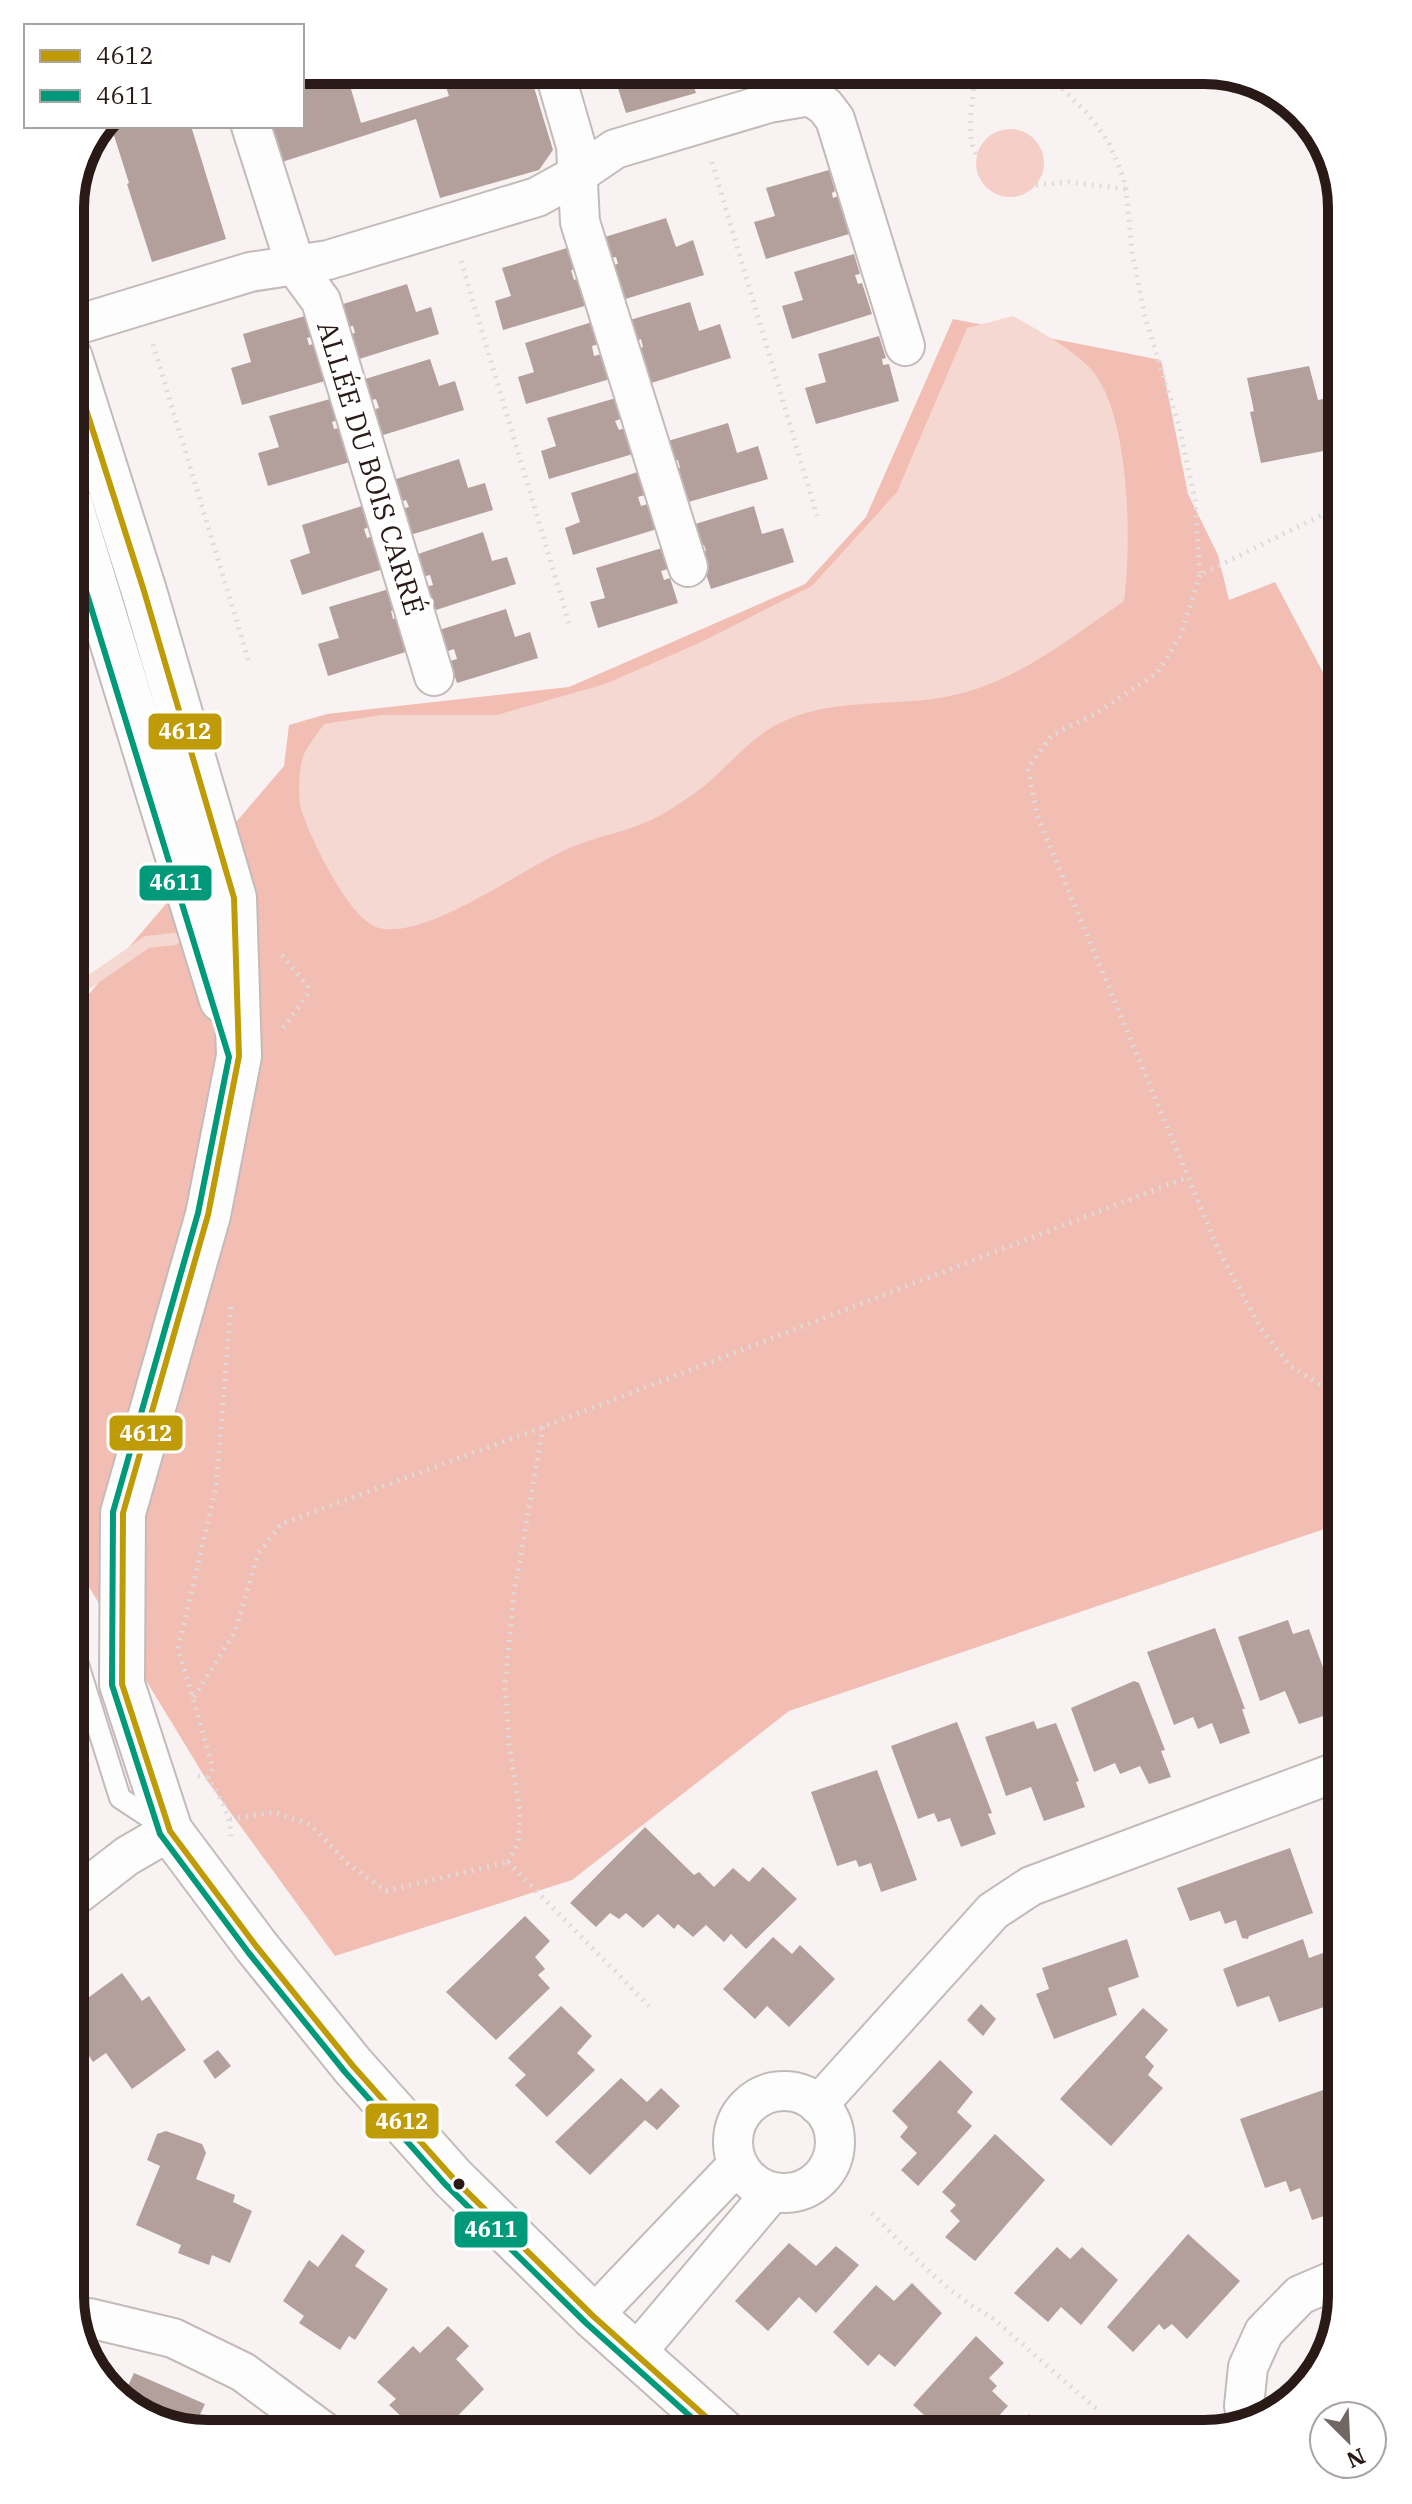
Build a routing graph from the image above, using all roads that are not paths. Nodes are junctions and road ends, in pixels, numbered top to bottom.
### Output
1 (558, 84) edge
2 (252, 128) edge
3 (577, 175) junction
4 (296, 267) junction
5 (84, 323) edge
6 (905, 346) dead end
7 (84, 402) edge
8 (84, 550) edge
9 (688, 567) dead end
10 (434, 676) dead end
11 (239, 1056) junction
12 (84, 1684) edge
13 (1328, 1775) edge
14 (170, 1831) junction
15 (84, 1889) edge
16 (818, 2105) junction
17 (737, 2165) junction
18 (772, 2192) junction
19 (1328, 2283) edge
20 (593, 2316) junction
21 (86, 2319) edge
22 (635, 2354) junction
23 (1246, 2413) edge
24 (308, 2420) edge
25 (709, 2420) edge

1 - 3 street
2 - 4 street, ALLÉE DU BOIS CARRÉ
3 - 4 street
3 - 6 street
3 - 9 street
4 - 5 street
4 - 10 street, ALLÉE DU BOIS CARRÉ
7 - 11 street
8 - 11 street
11 - 14 street
12 - 14 lane
13 - 16 street
14 - 15 street
14 - 20 street
16 - 17 street
16 - 18 street
17 - 18 street
17 - 20 street
18 - 22 street
19 - 23 street
20 - 22 street
21 - 24 street
22 - 25 street

